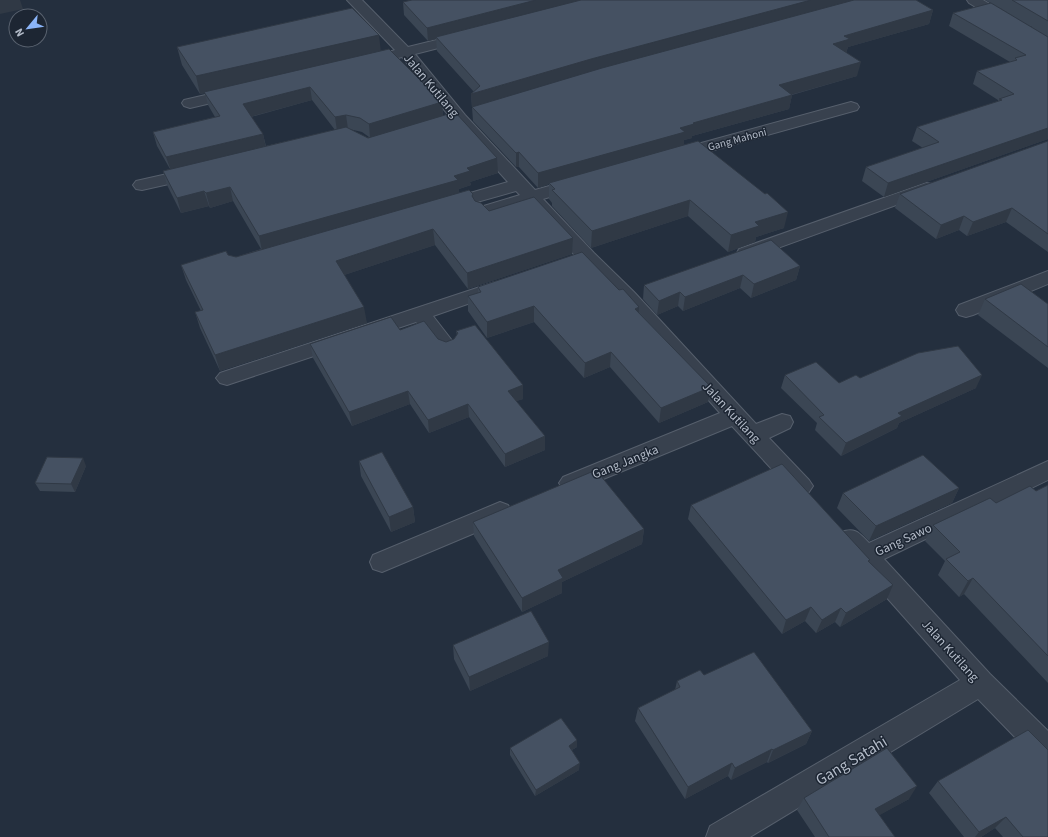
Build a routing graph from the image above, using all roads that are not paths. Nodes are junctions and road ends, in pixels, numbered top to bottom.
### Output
1 (974, 0) edge
2 (358, 12) edge
3 (481, 33) edge
4 (1048, 45) edge
5 (406, 53) junction
6 (383, 58) edge
7 (252, 89) edge
8 (190, 103) dead end
9 (851, 107) dead end
10 (662, 159) edge
11 (210, 168) edge
12 (596, 178) edge
13 (943, 182) edge
14 (142, 185) dead end
15 (526, 190) junction
16 (430, 210) edge
17 (483, 212) edge
18 (587, 257) junction
19 (732, 258) edge
20 (565, 264) edge
21 (1048, 277) edge
22 (514, 282) edge
23 (966, 310) dead end
24 (421, 314) junction
25 (447, 347) edge
26 (227, 378) dead end
27 (735, 416) junction
28 (782, 422) dead end
29 (754, 435) junction
30 (1048, 470) edge
31 (550, 492) edge
32 (813, 498) edge
33 (521, 504) edge
34 (840, 527) edge
35 (866, 556) junction
36 (382, 562) dead end
37 (980, 683) junction
38 (1048, 751) edge
39 (721, 837) edge

1 - 4 street
2 - 5 street, Jalan Kutilang
3 - 5 street
5 - 6 street
5 - 15 street, Jalan Kutilang
7 - 8 street
9 - 10 street, Gang Mahoni
11 - 14 street
12 - 15 street
13 - 19 street
15 - 16 street
15 - 17 street
15 - 18 street, Jalan Kutilang
18 - 20 street
18 - 27 street, Jalan Kutilang
21 - 23 street
22 - 24 street
24 - 25 street
24 - 26 street
27 - 29 street, Jalan Kutilang
27 - 31 street, Gang Jangka
28 - 29 street
29 - 32 street, Jalan Kutilang
30 - 35 street, Gang Sawo
33 - 36 street
34 - 35 street, Jalan Kutilang
35 - 37 street, Jalan Kutilang
37 - 38 street, Jalan Kutilang
37 - 39 street, Gang Satahi

